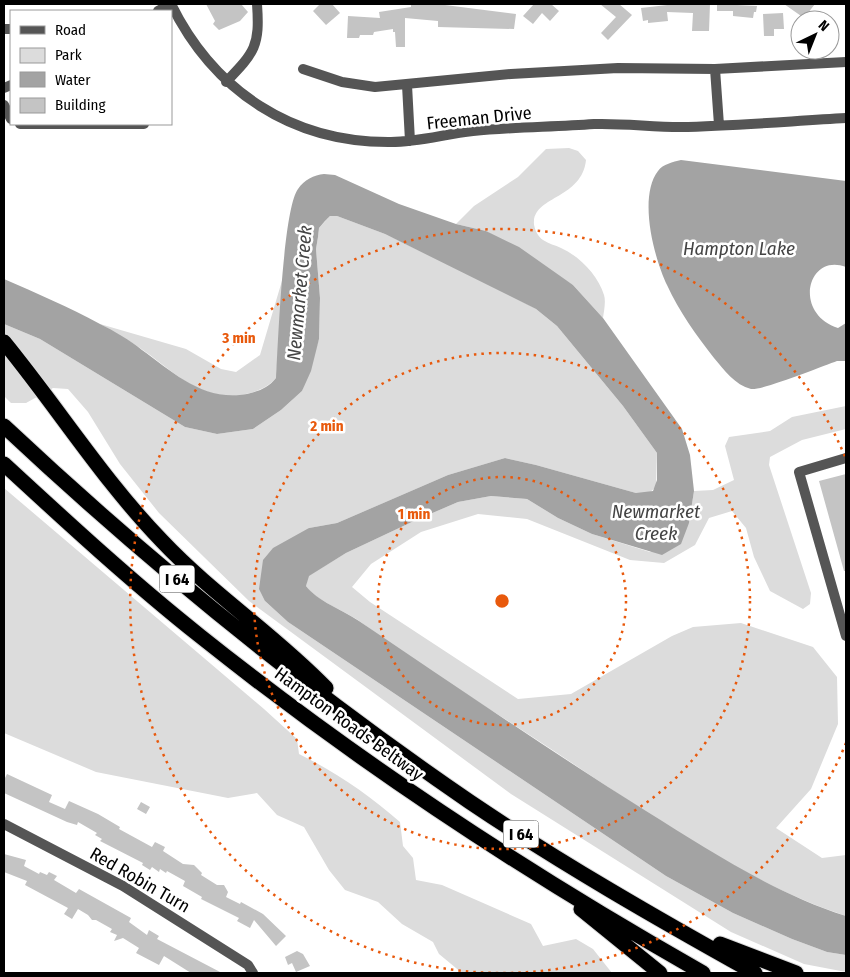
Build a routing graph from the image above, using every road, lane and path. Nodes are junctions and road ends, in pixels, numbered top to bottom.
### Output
1 (171, 4) edge
2 (256, 4) edge
3 (160, 10) edge
4 (846, 62) edge
5 (303, 69) dead end
6 (715, 69) junction
7 (226, 82) junction
8 (407, 85) junction
9 (4, 105) edge
10 (10, 117) edge
11 (846, 118) edge
12 (719, 125) junction
13 (410, 141) junction
14 (4, 342) edge
15 (4, 426) edge
16 (846, 458) edge
17 (4, 464) edge
18 (846, 636) edge
19 (358, 722) junction
20 (4, 824) edge
21 (518, 861) junction
22 (650, 914) junction
23 (253, 973) edge
24 (660, 973) edge
25 (703, 973) edge
26 (755, 973) edge
27 (796, 973) edge

1 - 3 street
1 - 7 street, Freeman Drive
2 - 7 street
4 - 6 street
5 - 8 street
6 - 8 street
6 - 12 street
7 - 13 street, Freeman Drive
8 - 13 street
9 - 10 street
11 - 12 street, Freeman Drive
12 - 13 street, Freeman Drive
14 - 19 highway
15 - 19 highway, I 64
16 - 18 street
17 - 21 highway, Hampton Roads Beltway / I 64
19 - 22 highway, Hampton Roads Beltway / I 64
20 - 23 street, Red Robin Turn
21 - 24 highway
21 - 25 highway, Hampton Roads Beltway / I 64
22 - 26 highway, Hampton Roads Beltway / I 64
22 - 27 highway

